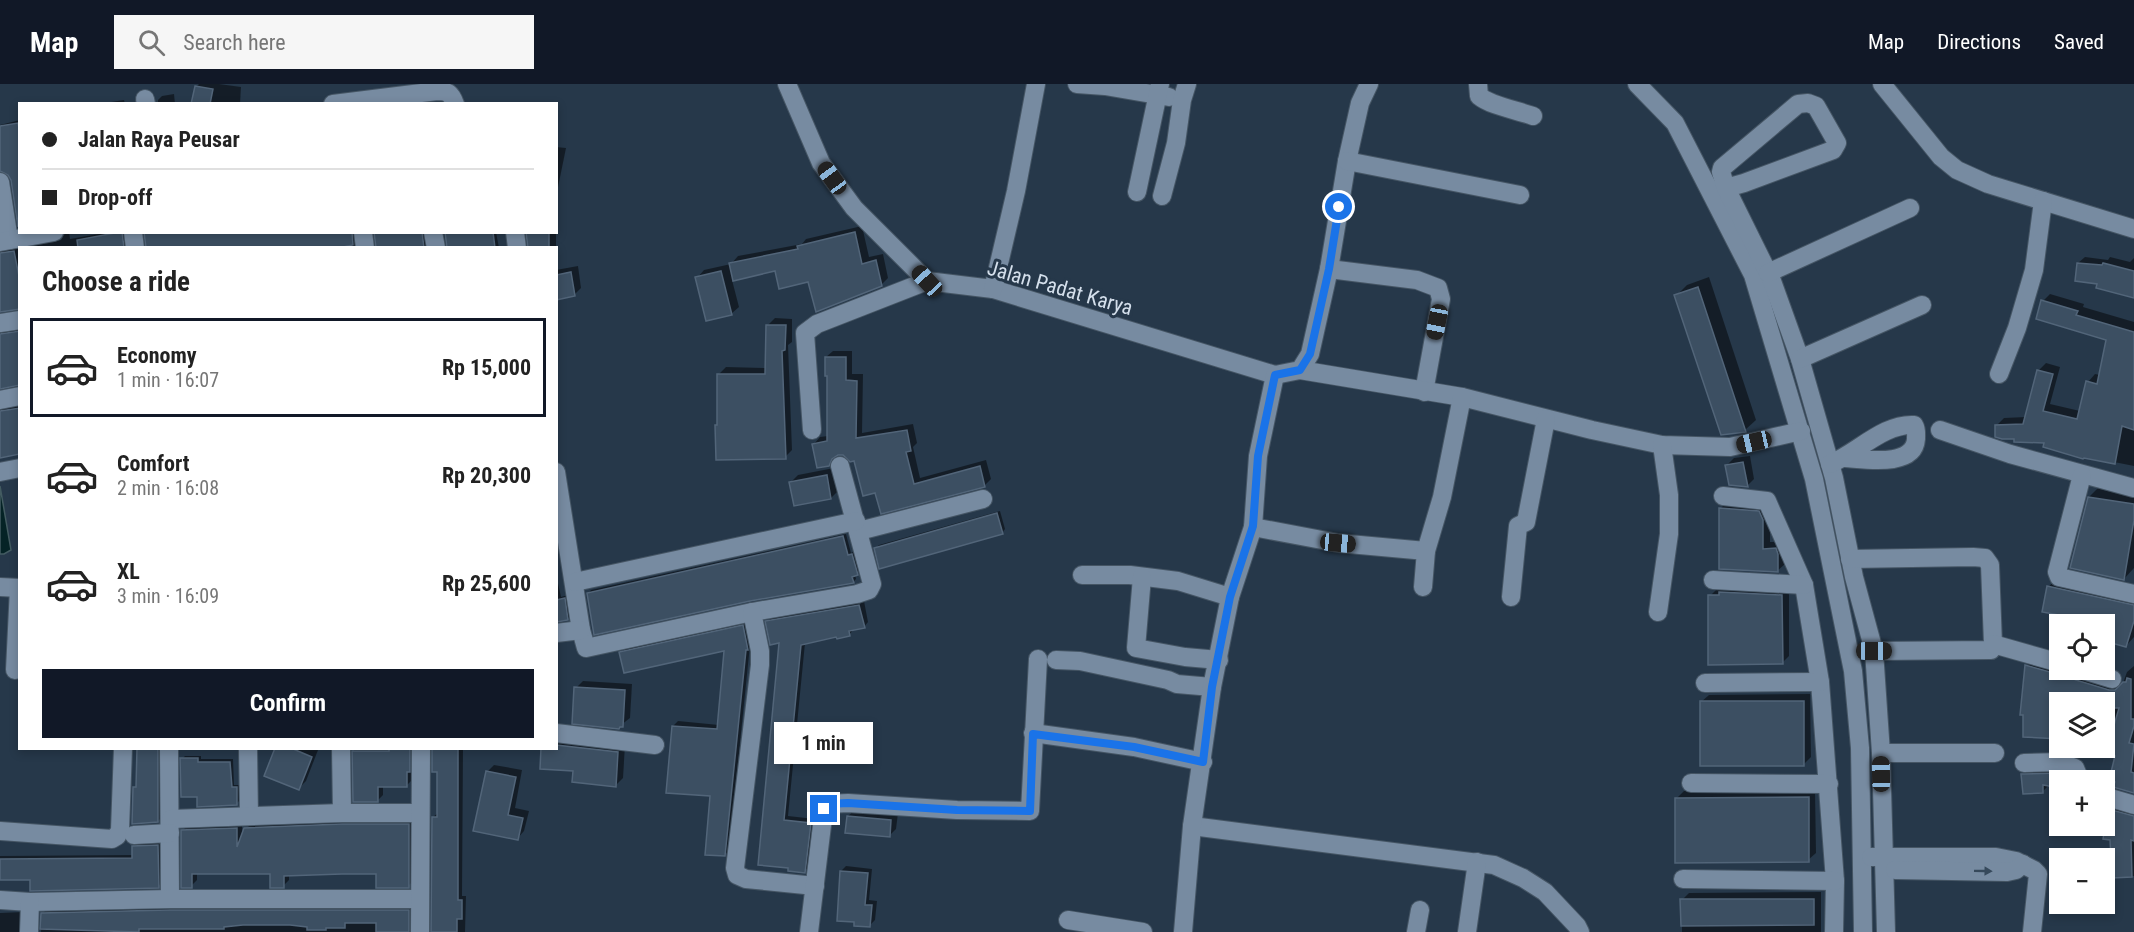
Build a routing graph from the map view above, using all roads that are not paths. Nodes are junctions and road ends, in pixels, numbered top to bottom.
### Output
1 (787, 84) edge
2 (1036, 84) edge
3 (1077, 84) edge
4 (1369, 84) edge
5 (1478, 84) edge
6 (1637, 84) edge
7 (1882, 84) edge
8 (1159, 89) edge
9 (388, 90) edge
10 (1184, 92) edge
11 (341, 102) edge
12 (454, 102) edge
13 (1533, 116) dead end
14 (1347, 161) junction
15 (1140, 173) junction
16 (1166, 177) junction
17 (0, 182) edge
18 (1726, 188) junction
19 (1137, 192) dead end
20 (1520, 195) dead end
21 (1162, 196) dead end
22 (2043, 201) junction
23 (1910, 208) dead end
24 (2134, 229) edge
25 (43, 234) edge
26 (5, 241) edge
27 (1329, 269) junction
28 (1768, 273) junction
29 (927, 281) junction
30 (993, 289) junction
31 (1922, 305) dead end
32 (18, 320) edge
33 (0, 323) edge
34 (1800, 359) junction
35 (1300, 370) junction
36 (1999, 374) dead end
37 (1275, 375) junction
38 (1424, 392) junction
39 (18, 396) edge
40 (1462, 397) junction
41 (0, 400) edge
42 (1546, 419) junction
43 (812, 430) dead end
44 (1940, 430) dead end
45 (1801, 431) junction
46 (1662, 445) junction
47 (840, 466) dead end
48 (18, 468) edge
49 (0, 472) edge
50 (2082, 475) junction
51 (558, 484) edge
52 (2134, 488) edge
53 (1723, 496) dead end
54 (983, 499) dead end
55 (857, 526) junction
56 (1253, 526) junction
57 (1426, 551) junction
58 (1850, 559) junction
59 (1082, 575) dead end
60 (1142, 577) junction
61 (1713, 580) dead end
62 (575, 582) junction
63 (1804, 585) junction
64 (0, 587) edge
65 (1423, 587) dead end
66 (18, 588) edge
67 (2134, 594) edge
68 (1230, 597) junction
69 (1511, 597) dead end
70 (18, 600) edge
71 (752, 612) junction
72 (1658, 612) dead end
73 (581, 630) junction
74 (558, 633) edge
75 (1993, 644) junction
76 (1874, 651) junction
77 (1219, 660) junction
78 (2049, 660) edge
79 (12, 671) edge
80 (1820, 682) junction
81 (1705, 683) dead end
82 (1212, 687) junction
83 (558, 733) edge
84 (1033, 734) junction
85 (655, 745) dead end
86 (123, 750) edge
87 (170, 750) edge
88 (248, 750) edge
89 (341, 750) edge
90 (421, 750) edge
91 (1881, 753) junction
92 (1995, 753) dead end
93 (1203, 762) junction
94 (2024, 763) dead end
95 (2076, 770) edge
96 (1691, 783) dead end
97 (1829, 784) junction
98 (2115, 799) edge
99 (2134, 804) edge
100 (342, 813) junction
101 (420, 813) junction
102 (249, 816) junction
103 (170, 826) junction
104 (1192, 826) junction
105 (0, 831) edge
106 (134, 835) dead end
107 (1834, 857) junction
108 (1477, 862) junction
109 (1861, 864) junction
110 (1884, 864) junction
111 (1683, 879) dead end
112 (1835, 881) junction
113 (815, 886) junction
114 (170, 899) junction
115 (420, 899) junction
116 (0, 900) edge
117 (30, 902) junction
118 (1420, 910) dead end
119 (1068, 920) dead end
120 (29, 932) edge
121 (420, 932) edge
122 (809, 932) edge
123 (1143, 932) edge
124 (1183, 932) edge
125 (1416, 932) edge
126 (1467, 932) edge
127 (1580, 932) edge
128 (1834, 932) edge
129 (1863, 932) edge
130 (1886, 932) edge
131 (2032, 932) edge

1 - 29 street
2 - 30 street
3 - 8 street
4 - 14 street
5 - 13 street
6 - 45 street
7 - 22 street
8 - 10 street
8 - 15 street
9 - 11 street
9 - 12 street
10 - 16 street
14 - 20 street
14 - 27 street
15 - 16 street
15 - 19 street
16 - 21 street
17 - 26 street
18 - 18 street
18 - 28 street
22 - 24 street
22 - 36 street
23 - 28 street
25 - 26 street
27 - 35 street
27 - 38 street
28 - 34 street
29 - 30 street, Jalan Padat Karya
29 - 43 street
30 - 37 street, Jalan Padat Karya
31 - 34 street
32 - 33 street
34 - 58 street
35 - 37 street
35 - 38 street
37 - 56 street
38 - 40 street
39 - 41 street
40 - 42 street
40 - 57 street
42 - 46 street
42 - 69 street
44 - 50 street
45 - 46 street
45 - 109 street
46 - 72 street
47 - 55 street
48 - 49 street
50 - 52 street
50 - 67 street
51 - 62 street
53 - 63 street
54 - 55 street
55 - 62 street
55 - 71 street
56 - 57 street
56 - 68 street
57 - 65 street
58 - 75 street
58 - 76 street
59 - 60 street
60 - 68 street
60 - 77 street
61 - 63 street
62 - 73 street
63 - 80 street
64 - 66 street
68 - 77 street
70 - 79 street
71 - 73 street
71 - 113 street
73 - 74 street
75 - 76 street
75 - 78 street
76 - 91 street
77 - 82 street
80 - 81 street
80 - 97 street
82 - 84 street
82 - 93 street
83 - 85 street
84 - 93 street
84 - 113 street
86 - 105 street
87 - 103 street
88 - 102 street
89 - 100 street
90 - 101 street
91 - 92 street
91 - 110 street
93 - 104 street
94 - 95 street
96 - 97 street
97 - 107 street
98 - 99 street
100 - 101 street
100 - 102 street
101 - 115 street
102 - 103 street
103 - 106 street
103 - 114 street
104 - 108 street
104 - 124 street
107 - 109 street
107 - 112 street
108 - 126 street
108 - 127 street
109 - 110 street
109 - 129 street
110 - 130 street
110 - 131 street
111 - 112 street
112 - 128 street
113 - 122 street
114 - 115 street
114 - 117 street
115 - 121 street
116 - 117 street
117 - 120 street
118 - 125 street
119 - 123 street

